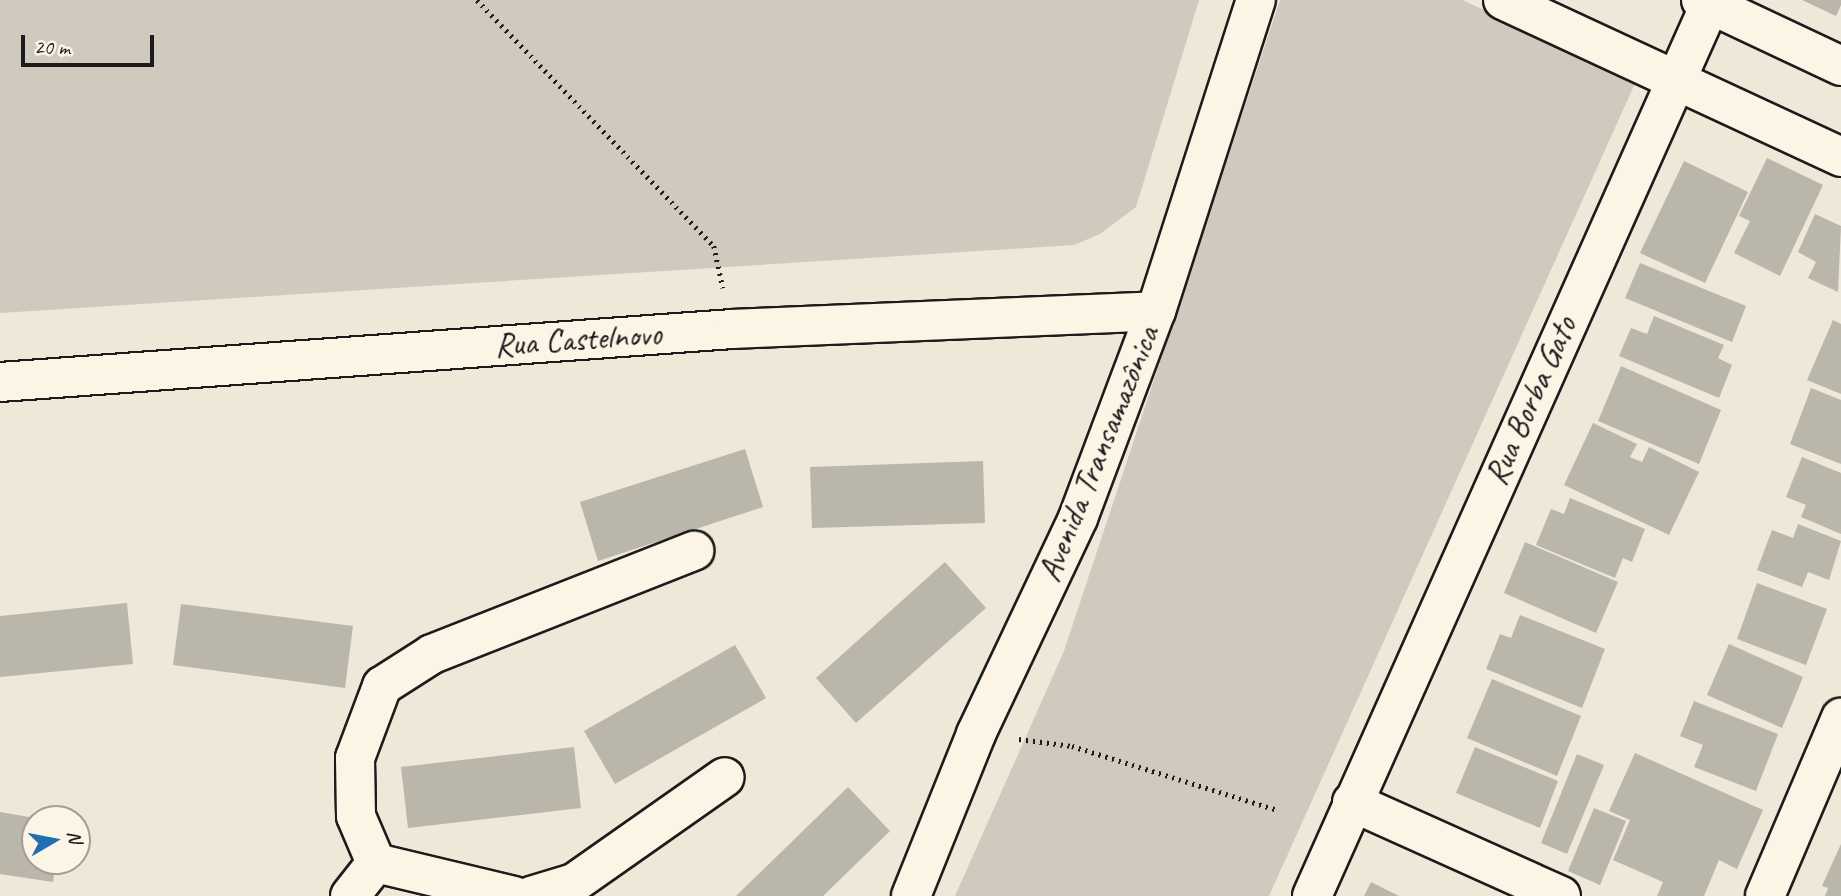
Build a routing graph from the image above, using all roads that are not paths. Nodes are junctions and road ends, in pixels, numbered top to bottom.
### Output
1 (1256, 0) edge
2 (1503, 0) edge
3 (1707, 1) edge
4 (1841, 66) edge
5 (1675, 77) junction
6 (1841, 157) edge
7 (1156, 311) junction
8 (0, 382) edge
9 (694, 551) dead end
10 (1841, 718) edge
11 (725, 777) dead end
12 (1352, 802) junction
13 (376, 863) junction
14 (350, 896) edge
15 (514, 896) edge
16 (531, 896) edge
17 (911, 896) edge
18 (1312, 896) edge
19 (1561, 896) edge
20 (1765, 896) edge

1 - 7 street, Avenida Transamazônica
2 - 5 street
3 - 4 street
3 - 5 street, Rua Borba Gato
5 - 6 street
5 - 12 street, Rua Borba Gato
7 - 8 street, Rua Castelnovo
7 - 17 street, Avenida Transamazônica
9 - 13 street
10 - 20 street
11 - 16 street
12 - 18 street, Rua Borba Gato
12 - 19 street
13 - 14 street
13 - 15 street

